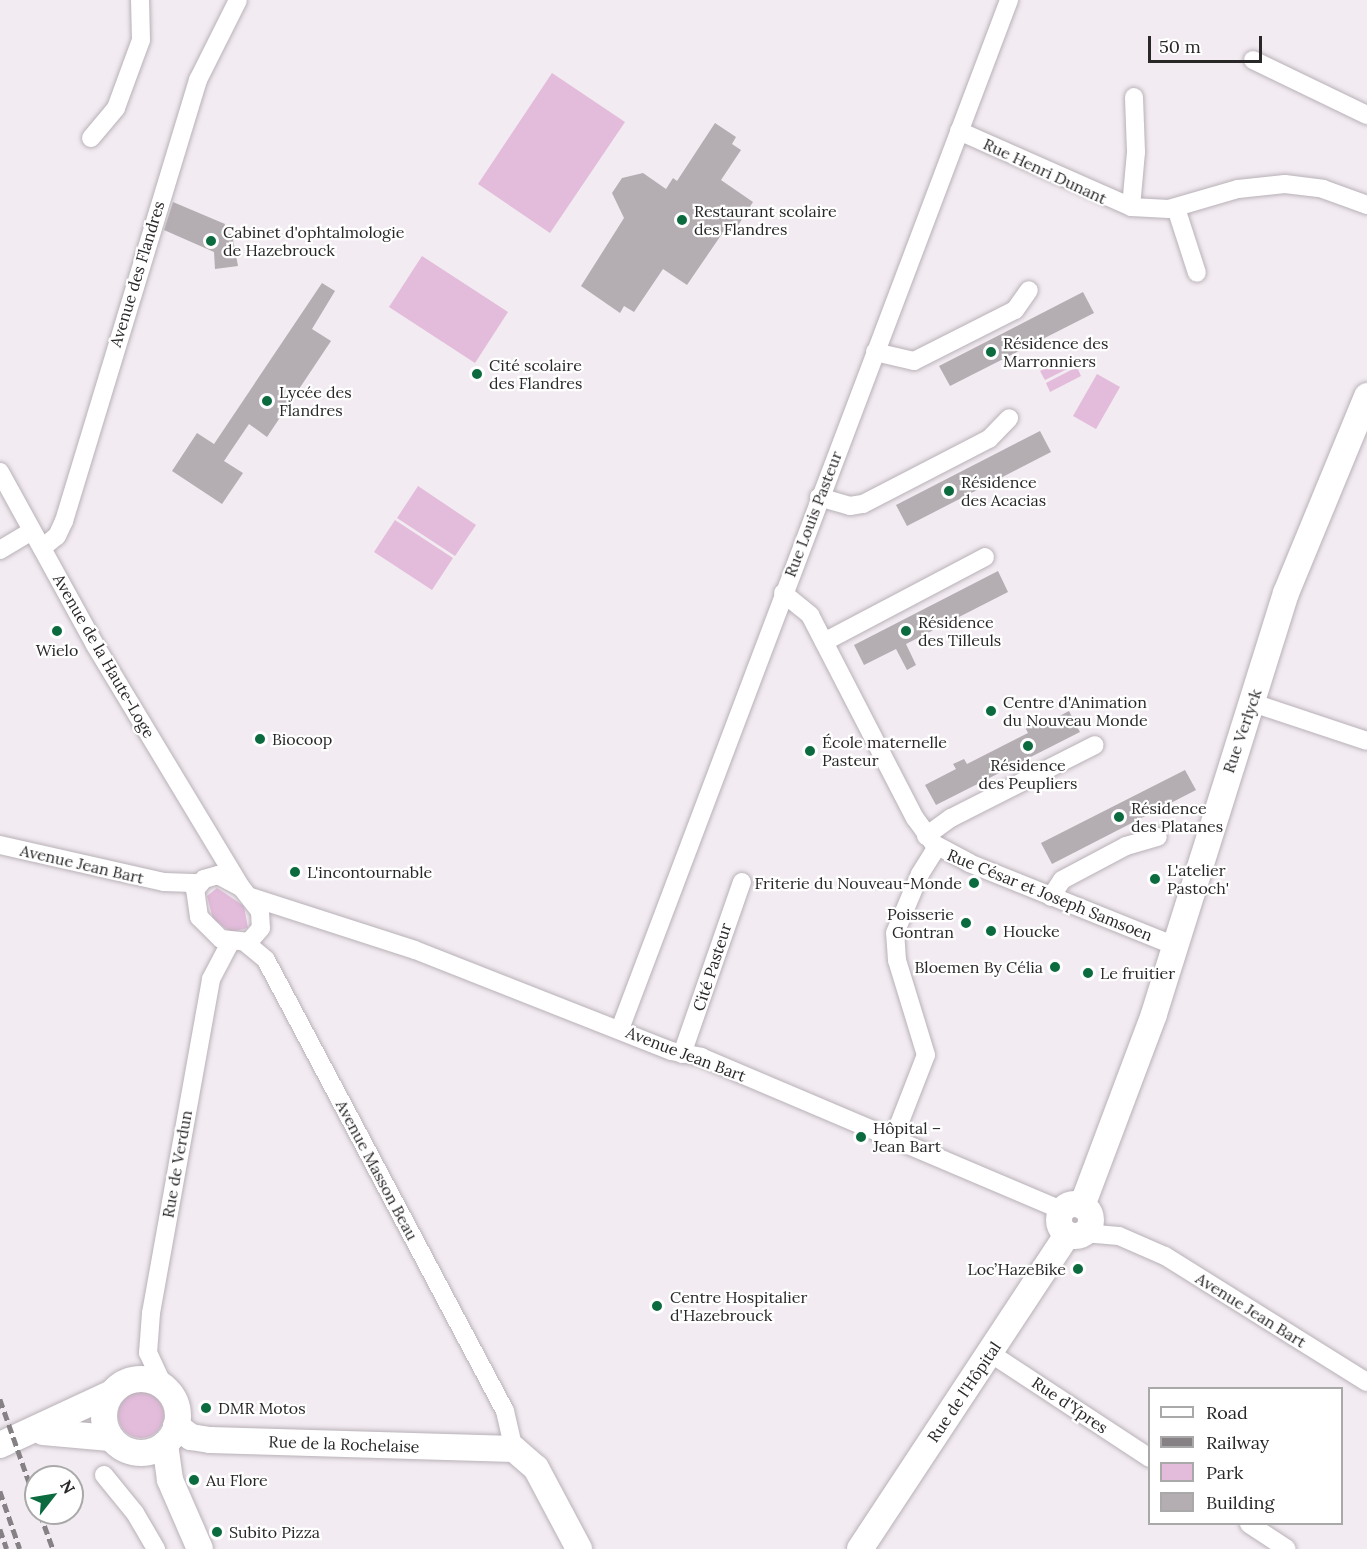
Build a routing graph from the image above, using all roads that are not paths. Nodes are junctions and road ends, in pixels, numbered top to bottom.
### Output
1 (140, 0) edge
2 (238, 0) edge
3 (1009, 0) edge
4 (1253, 60) dead end
5 (1134, 97) dead end
6 (1367, 115) edge
7 (959, 131) junction
8 (91, 138) dead end
9 (1367, 205) edge
10 (1131, 207) junction
11 (1176, 208) junction
12 (1197, 273) dead end
13 (1029, 290) dead end
14 (875, 352) junction
15 (1367, 396) edge
16 (1008, 418) dead end
17 (0, 472) edge
18 (819, 497) junction
19 (32, 531) junction
20 (42, 548) junction
21 (0, 550) edge
22 (985, 557) dead end
23 (783, 593) junction
24 (824, 642) junction
25 (1253, 703) junction
26 (1367, 741) edge
27 (1095, 745) dead end
28 (1158, 837) dead end
29 (209, 839) junction
30 (931, 841) junction
31 (0, 845) edge
32 (204, 880) junction
33 (164, 882) junction
34 (742, 882) dead end
35 (246, 892) junction
36 (1051, 897) junction
37 (196, 911) junction
38 (303, 914) junction
39 (261, 928) junction
40 (238, 943) junction
41 (1175, 946) junction
42 (620, 1029) junction
43 (682, 1054) junction
44 (894, 1137) junction
45 (1077, 1220) junction
46 (990, 1353) junction
47 (1367, 1382) edge
48 (164, 1387) junction
49 (110, 1394) junction
50 (501, 1404) junction
51 (34, 1433) junction
52 (171, 1435) junction
53 (0, 1445) edge
54 (120, 1445) junction
55 (482, 1448) junction
56 (514, 1449) junction
57 (1148, 1457) edge
58 (104, 1475) dead end
59 (185, 1520) junction
60 (1251, 1525) edge
61 (156, 1549) edge
62 (200, 1549) edge
63 (579, 1549) edge
64 (860, 1549) edge
65 (1287, 1549) edge

1 - 8 street
2 - 20 street, Avenue des Flandres
3 - 7 street, Rue Louis Pasteur
4 - 6 street
5 - 10 street, Rue Henri Dunant
7 - 10 street, Rue Henri Dunant
7 - 14 street, Rue Louis Pasteur
9 - 11 street, Rue Henri Dunant
10 - 11 street, Rue Henri Dunant
11 - 12 street
13 - 14 street
14 - 18 street, Rue Louis Pasteur
15 - 25 street, Rue Verlyck
16 - 18 street
17 - 19 street, Avenue de la Haute-Loge
18 - 23 street, Rue Louis Pasteur
19 - 20 street, Avenue de la Haute-Loge
19 - 21 street
20 - 29 street, Avenue de la Haute-Loge
22 - 24 street
23 - 24 street
23 - 42 street, Rue Louis Pasteur
24 - 30 street
25 - 26 street
25 - 41 street, Rue Verlyck
27 - 30 street
28 - 36 street
29 - 32 street, Avenue de la Haute-Loge
29 - 35 street, Avenue de la Haute-Loge
30 - 36 street, Rue César et Joseph Samsoen
30 - 44 street
31 - 33 street, Avenue Jean Bart
32 - 33 street, Avenue Jean Bart
32 - 35 street
32 - 37 street
33 - 37 street, Avenue Jean Bart
34 - 43 street, Cité Pasteur
35 - 38 street, Avenue Jean Bart
35 - 39 street
36 - 41 street, Rue César et Joseph Samsoen
37 - 40 street
38 - 39 street, Avenue Jean Bart
38 - 42 street, Avenue Jean Bart
39 - 40 street
40 - 48 street, Rue de Verdun
40 - 50 street, Avenue Masson Beau
41 - 45 street, Rue Verlyck
42 - 43 street, Avenue Jean Bart
43 - 44 street, Avenue Jean Bart
44 - 45 street, Avenue Jean Bart
45 - 46 street, Rue de l'Hôpital
45 - 47 street, Avenue Jean Bart
46 - 57 street, Rue d'Ypres
46 - 64 street, Rue de l'Hôpital
48 - 49 street
48 - 52 street
49 - 51 street
49 - 54 street
50 - 55 street
50 - 56 street, Avenue Masson Beau
51 - 53 street
51 - 54 street
52 - 54 street
52 - 55 street, Rue de la Rochelaise
52 - 59 street
54 - 59 street
55 - 56 street, Rue de la Rochelaise
56 - 63 street
58 - 61 street
59 - 62 street
60 - 65 street

